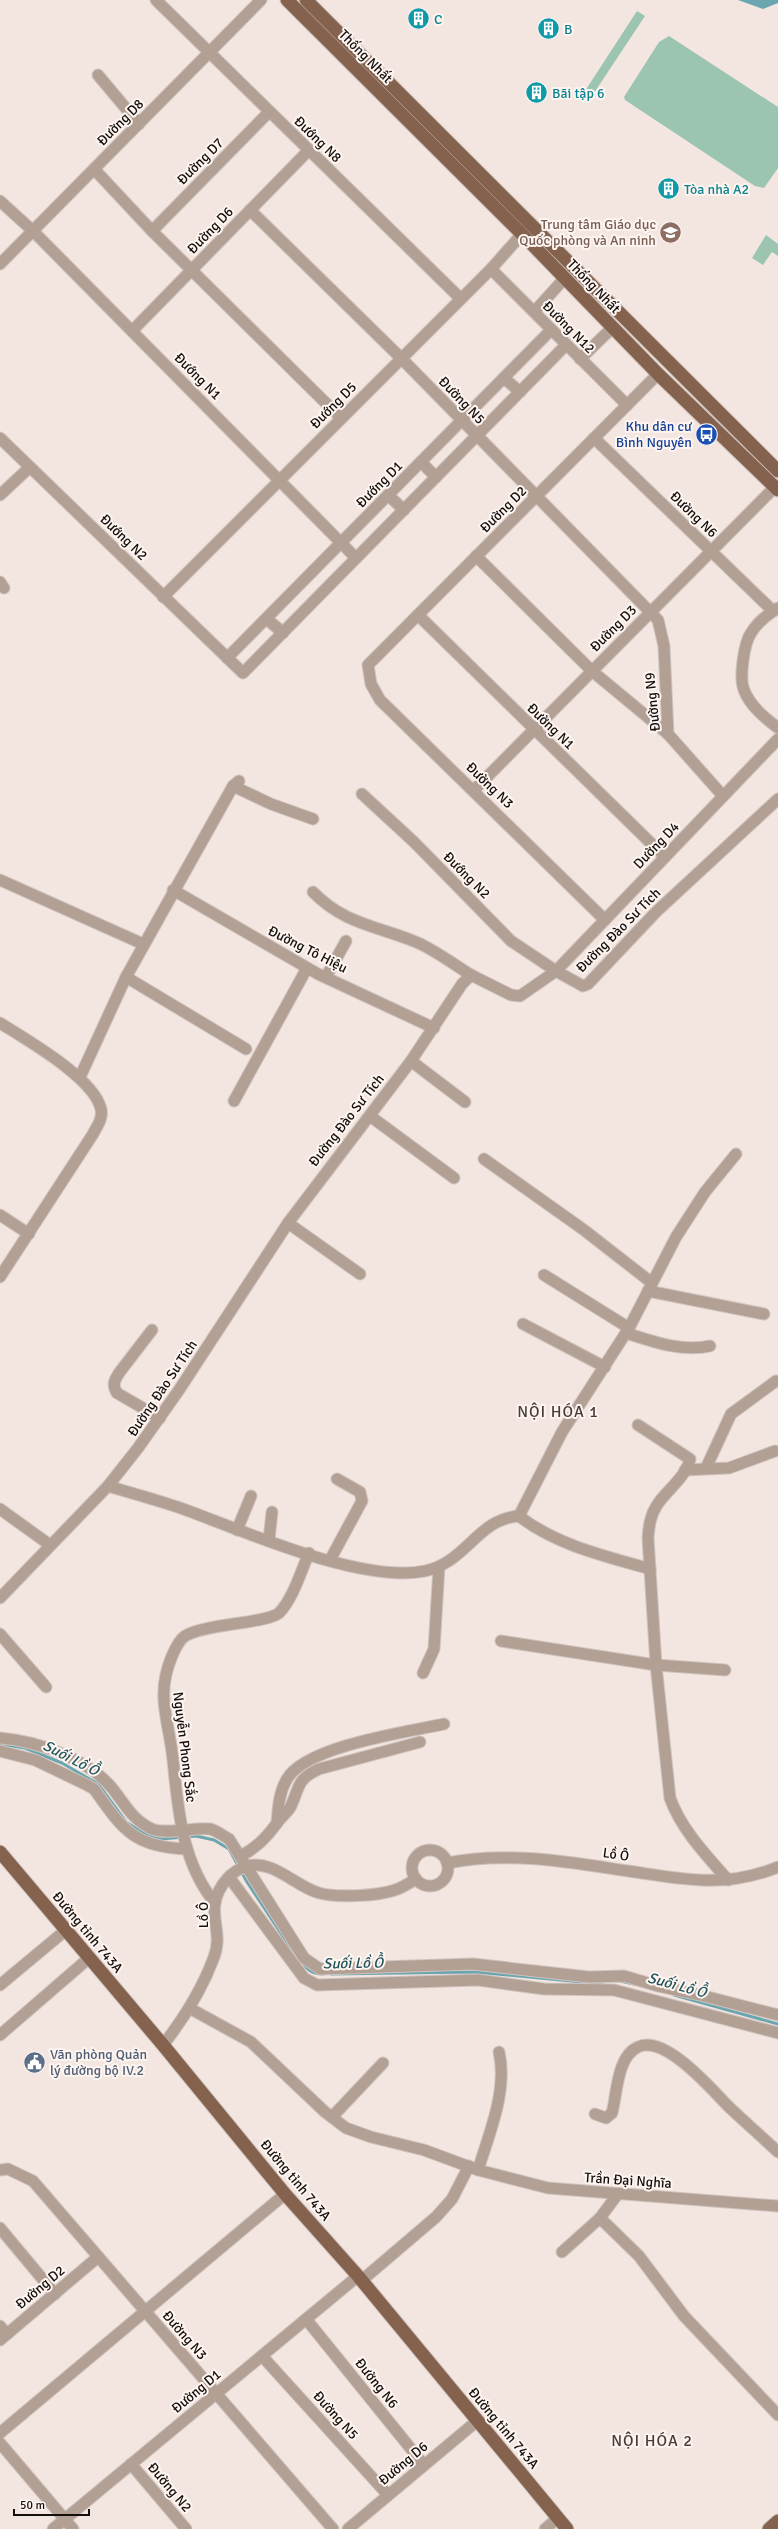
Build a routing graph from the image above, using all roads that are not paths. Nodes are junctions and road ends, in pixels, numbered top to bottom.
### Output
1 (156, 0) edge
2 (261, 0) edge
3 (287, 0) edge
4 (306, 0) edge
5 (209, 53) junction
6 (98, 75) dead end
7 (269, 112) junction
8 (139, 124) junction
9 (309, 150) junction
10 (94, 169) junction
11 (0, 201) edge
12 (250, 210) junction
13 (527, 230) junction
14 (33, 231) junction
15 (152, 231) junction
16 (0, 264) edge
17 (491, 269) junction
18 (192, 270) junction
19 (564, 279) junction
20 (460, 298) junction
21 (534, 312) junction
22 (612, 328) junction
23 (551, 330) junction
24 (132, 331) junction
25 (566, 345) junction
26 (401, 358) junction
27 (580, 359) junction
28 (668, 362) junction
29 (658, 374) junction
30 (504, 378) junction
31 (520, 392) junction
32 (626, 406) junction
33 (341, 418) junction
34 (462, 421) junction
35 (477, 436) junction
36 (0, 438) edge
37 (594, 438) junction
38 (421, 462) junction
39 (30, 467) junction
40 (778, 471) edge
41 (436, 477) junction
42 (280, 480) junction
43 (777, 487) edge
44 (0, 495) edge
45 (388, 495) junction
46 (536, 496) junction
47 (404, 510) junction
48 (342, 542) junction
49 (711, 550) junction
50 (476, 556) junction
51 (356, 558) junction
52 (163, 597) junction
53 (775, 610) edge
54 (651, 611) junction
55 (418, 615) junction
56 (267, 618) junction
57 (283, 633) junction
58 (228, 658) junction
59 (368, 665) joint
60 (592, 671) junction
61 (778, 728) edge
62 (534, 730) junction
63 (668, 734) junction
64 (778, 739) edge
65 (474, 790) junction
66 (362, 794) dead end
67 (723, 796) junction
68 (778, 799) edge
69 (313, 819) dead end
70 (666, 857) junction
71 (0, 880) edge
72 (173, 890) junction
73 (313, 892) dead end
74 (605, 920) junction
75 (346, 941) dead end
76 (143, 944) junction
77 (307, 968) junction
78 (556, 971) junction
79 (471, 975) junction
80 (126, 977) junction
81 (326, 977) junction
82 (0, 1023) edge
83 (434, 1028) junction
84 (246, 1049) dead end
85 (411, 1061) junction
86 (80, 1077) junction
87 (234, 1101) dead end
88 (465, 1102) dead end
89 (370, 1116) junction
90 (736, 1154) dead end
91 (484, 1159) dead end
92 (454, 1178) dead end
93 (0, 1215) edge
94 (288, 1223) junction
95 (29, 1234) junction
96 (360, 1274) dead end
97 (544, 1275) dead end
98 (0, 1277) edge
99 (650, 1287) junction
100 (764, 1314) dead end
101 (523, 1324) dead end
102 (152, 1330) dead end
103 (628, 1330) junction
104 (710, 1346) dead end
105 (605, 1367) junction
106 (776, 1381) dead end
107 (160, 1418) junction
108 (638, 1425) dead end
109 (775, 1451) dead end
110 (706, 1468) junction
111 (685, 1470) junction
112 (337, 1479) dead end
113 (108, 1486) junction
114 (251, 1496) dead end
115 (0, 1509) edge
116 (272, 1512) dead end
117 (519, 1516) junction
118 (237, 1530) junction
119 (268, 1540) junction
120 (50, 1545) junction
121 (309, 1553) junction
122 (330, 1560) junction
123 (439, 1567) junction
124 (650, 1569) junction
125 (0, 1598) edge
126 (0, 1634) edge
127 (501, 1641) dead end
128 (656, 1665) junction
129 (725, 1670) dead end
130 (424, 1673) dead end
131 (46, 1686) dead end
132 (444, 1724) dead end
133 (0, 1738) edge
134 (420, 1742) dead end
135 (0, 1751) edge
136 (117, 1811) junction
137 (277, 1823) junction
138 (184, 1839) junction
139 (0, 1852) edge
140 (241, 1856) junction
141 (447, 1863) junction
142 (778, 1867) edge
143 (238, 1871) junction
144 (416, 1879) junction
145 (728, 1880) junction
146 (215, 1903) junction
147 (66, 1930) junction
148 (89, 1958) junction
149 (0, 1985) edge
150 (693, 2002) junction
151 (191, 2009) junction
152 (778, 2015) edge
153 (778, 2033) edge
154 (0, 2035) edge
155 (163, 2045) junction
156 (499, 2052) dead end
157 (383, 2063) dead end
158 (595, 2114) dead end
159 (332, 2117) junction
160 (778, 2152) edge
161 (474, 2168) junction
162 (4, 2170) edge
163 (285, 2194) junction
164 (617, 2195) junction
165 (778, 2206) edge
166 (600, 2218) junction
167 (0, 2228) edge
168 (562, 2252) dead end
169 (98, 2257) junction
170 (359, 2278) junction
171 (55, 2294) junction
172 (145, 2311) junction
173 (306, 2319) junction
174 (2, 2333) edge
175 (262, 2356) junction
176 (216, 2394) junction
177 (777, 2412) edge
178 (477, 2421) junction
179 (0, 2433) edge
180 (0, 2443) edge
181 (131, 2464) junction
182 (424, 2465) junction
183 (388, 2495) junction
184 (558, 2518) junction
185 (64, 2519) junction
186 (778, 2521) edge
187 (53, 2529) edge
188 (73, 2529) edge
189 (186, 2529) edge
190 (333, 2529) edge
191 (348, 2529) edge
192 (545, 2529) edge
193 (567, 2529) edge
194 (769, 2529) edge

1 - 5 street, Đướng N8
2 - 5 street, Đường D8
3 - 13 main road, Thống Nhất
4 - 13 main road, Thống Nhất
5 - 7 street, Đướng N8
5 - 8 street, Đường D8
6 - 8 street
7 - 9 street, Đướng N8
7 - 15 street, Đường D7
8 - 10 street, Đường D8
9 - 12 street, Đường D6
9 - 20 street, Đướng N8
10 - 14 street, Đường D8
10 - 15 street
11 - 14 street, Đướng N1
12 - 18 street, Đường D6
12 - 26 street, Đường N5
13 - 17 street, Đướng D5
13 - 19 main road, Thống Nhất
13 - 28 main road, Thống Nhất
14 - 16 street, Đường D8
14 - 24 street, Đướng N1
15 - 18 street
17 - 20 street, Đướng D5
17 - 21 street, Đường N12
18 - 24 street, Đường D6
18 - 33 street
19 - 21 street
19 - 22 main road, Thống Nhất
20 - 26 street, Đướng D5
21 - 23 street, Đường N12
22 - 27 street
22 - 29 main road, Thống Nhất
23 - 25 street, Đường N12
23 - 30 street, Đướng D1
24 - 42 street, Đướng N1
25 - 27 street, Đường N12
25 - 31 street
26 - 33 street, Đướng D5
26 - 34 street, Đường N5
27 - 32 street, Đường N12
28 - 29 main road
28 - 40 main road, Thống Nhất
29 - 32 street, Đường D2
29 - 43 main road, Thống Nhất
30 - 31 street
30 - 34 street, Đướng D1
31 - 35 street
32 - 37 street, Đường D2
33 - 42 street, Đướng D5
34 - 35 street, Đường N5
34 - 38 street, Đướng D1
35 - 41 street
35 - 46 street, Đường N5
36 - 39 street, Đướng N2
37 - 46 street, Đường D2
37 - 49 street, Đường N6
38 - 41 street
38 - 45 street, Đướng D1
39 - 44 street
39 - 52 street, Đướng N2
41 - 47 street
42 - 48 street, Đướng N1
42 - 52 street, Đướng D5
43 - 49 street, Đường D3
45 - 47 street
45 - 48 street, Đướng D1
46 - 50 street, Đường D2
46 - 54 street, Đường N5
47 - 51 street
48 - 51 street
48 - 56 street, Đướng D1
49 - 53 street, Đường N6
49 - 54 street, Đường D3
50 - 55 street, Đường D2
50 - 60 street
51 - 57 street
52 - 58 street, Đướng N2
53 - 61 street
54 - 60 street, Đường D3
54 - 63 street, Đường N9
55 - 59 street, Đường D2
55 - 62 street, Đường N1
56 - 57 street
56 - 58 street, Đướng D1
57 - 58 street, Đướng N2
59 - 65 street, Đường N3
60 - 62 street, Đường D3
60 - 63 street
62 - 65 street, Đường D3
62 - 70 street, Đường N1
63 - 67 street, Đường N9
64 - 67 street, Dường D4
65 - 74 street, Đường N3
66 - 78 street, Đướng N2
67 - 70 street, Dường D4
68 - 78 street, Đường Đào Sư Tích
69 - 72 street
70 - 74 street, Dường D4
71 - 76 street
72 - 76 street
72 - 77 street, Đường Tô Hiệu
73 - 79 street
74 - 78 street, Dường D4
75 - 81 street
76 - 80 street
77 - 81 street, Đường Tô Hiệu
77 - 87 street
78 - 79 street, Đường Đào Sư Tích
79 - 83 street, Đường Đào Sư Tích
80 - 84 street
80 - 86 street
81 - 83 street, Đường Tô Hiệu
82 - 86 street
83 - 85 street, Đường Đào Sư Tích
85 - 88 street
85 - 89 street, Đường Đào Sư Tích
86 - 95 street
89 - 92 street
89 - 94 street, Đường Đào Sư Tích
90 - 99 street
91 - 99 street
93 - 95 street
94 - 96 street
94 - 107 street, Đường Đào Sư Tích
95 - 98 street
97 - 103 street
99 - 100 street
99 - 103 street
101 - 105 street
102 - 107 street
103 - 104 street
103 - 105 street
105 - 117 street
106 - 110 street
107 - 113 street, Đường Đào Sư Tích
108 - 111 street
109 - 110 street
110 - 111 street
111 - 124 street
112 - 122 street
113 - 118 street
113 - 120 street, Đường Đào Sư Tích
114 - 118 street
115 - 120 street
116 - 119 street
117 - 123 street
117 - 124 street
118 - 119 street
119 - 121 street
120 - 125 street, Đường Đào Sư Tích
121 - 122 street
121 - 138 street, Nguyễn Phong Sắc
122 - 123 street
123 - 130 street
124 - 128 street
126 - 131 street
127 - 128 street
128 - 129 street
128 - 145 street
132 - 137 street
133 - 136 street
134 - 137 street
135 - 136 street
136 - 138 street
136 - 138 street
137 - 140 street
138 - 140 street
138 - 146 street, Nguyễn Phong Sắc
139 - 147 main road, Đường tỉnh 743A
140 - 143 street
141 - 144 street
141 - 144 street
141 - 145 street, Lồ Ô
142 - 145 street, Lồ Ô
143 - 144 street
143 - 146 street, Lồ Ô
143 - 150 street
143 - 150 street
146 - 151 street, Lồ Ô
147 - 148 main road, Đường tỉnh 743A
147 - 149 street
148 - 154 street
148 - 155 main road, Đường tỉnh 743A
150 - 152 street
150 - 153 street
151 - 155 street, Lồ Ô
151 - 159 street, Trần Đại Nghĩa
155 - 163 main road, Đường tỉnh 743A
156 - 161 street
157 - 159 street
158 - 160 street
159 - 161 street, Trần Đại Nghĩa
161 - 164 street, Trần Đại Nghĩa
161 - 170 street
162 - 169 street, Đường N3
163 - 170 main road, Đường tỉnh 743A
163 - 172 street
164 - 165 street, Trần Đại Nghĩa
164 - 166 street
166 - 168 street
166 - 177 street
167 - 171 street
169 - 171 street, Đường D2
169 - 172 street, Đường N3
170 - 173 street, Đường D1
170 - 178 main road, Đường tỉnh 743A
171 - 174 street, Đường D2
172 - 176 street, Đường N3
172 - 179 street
173 - 175 street, Đường D1
173 - 182 street, Đường N6
175 - 176 street, Đường D1
175 - 183 street, Đường N5
176 - 181 street, Đường D1
176 - 190 street, Đường N3
178 - 182 street, Đường D6
178 - 184 main road, Đường tỉnh 743A
180 - 185 street
181 - 185 street, Đường D1
181 - 189 street, Đường N2
182 - 183 street, Đường D6
183 - 191 street, Đường D6
184 - 192 street
184 - 193 main road, Đường tỉnh 743A
185 - 187 street, Đường D1
185 - 188 street
186 - 194 main road

